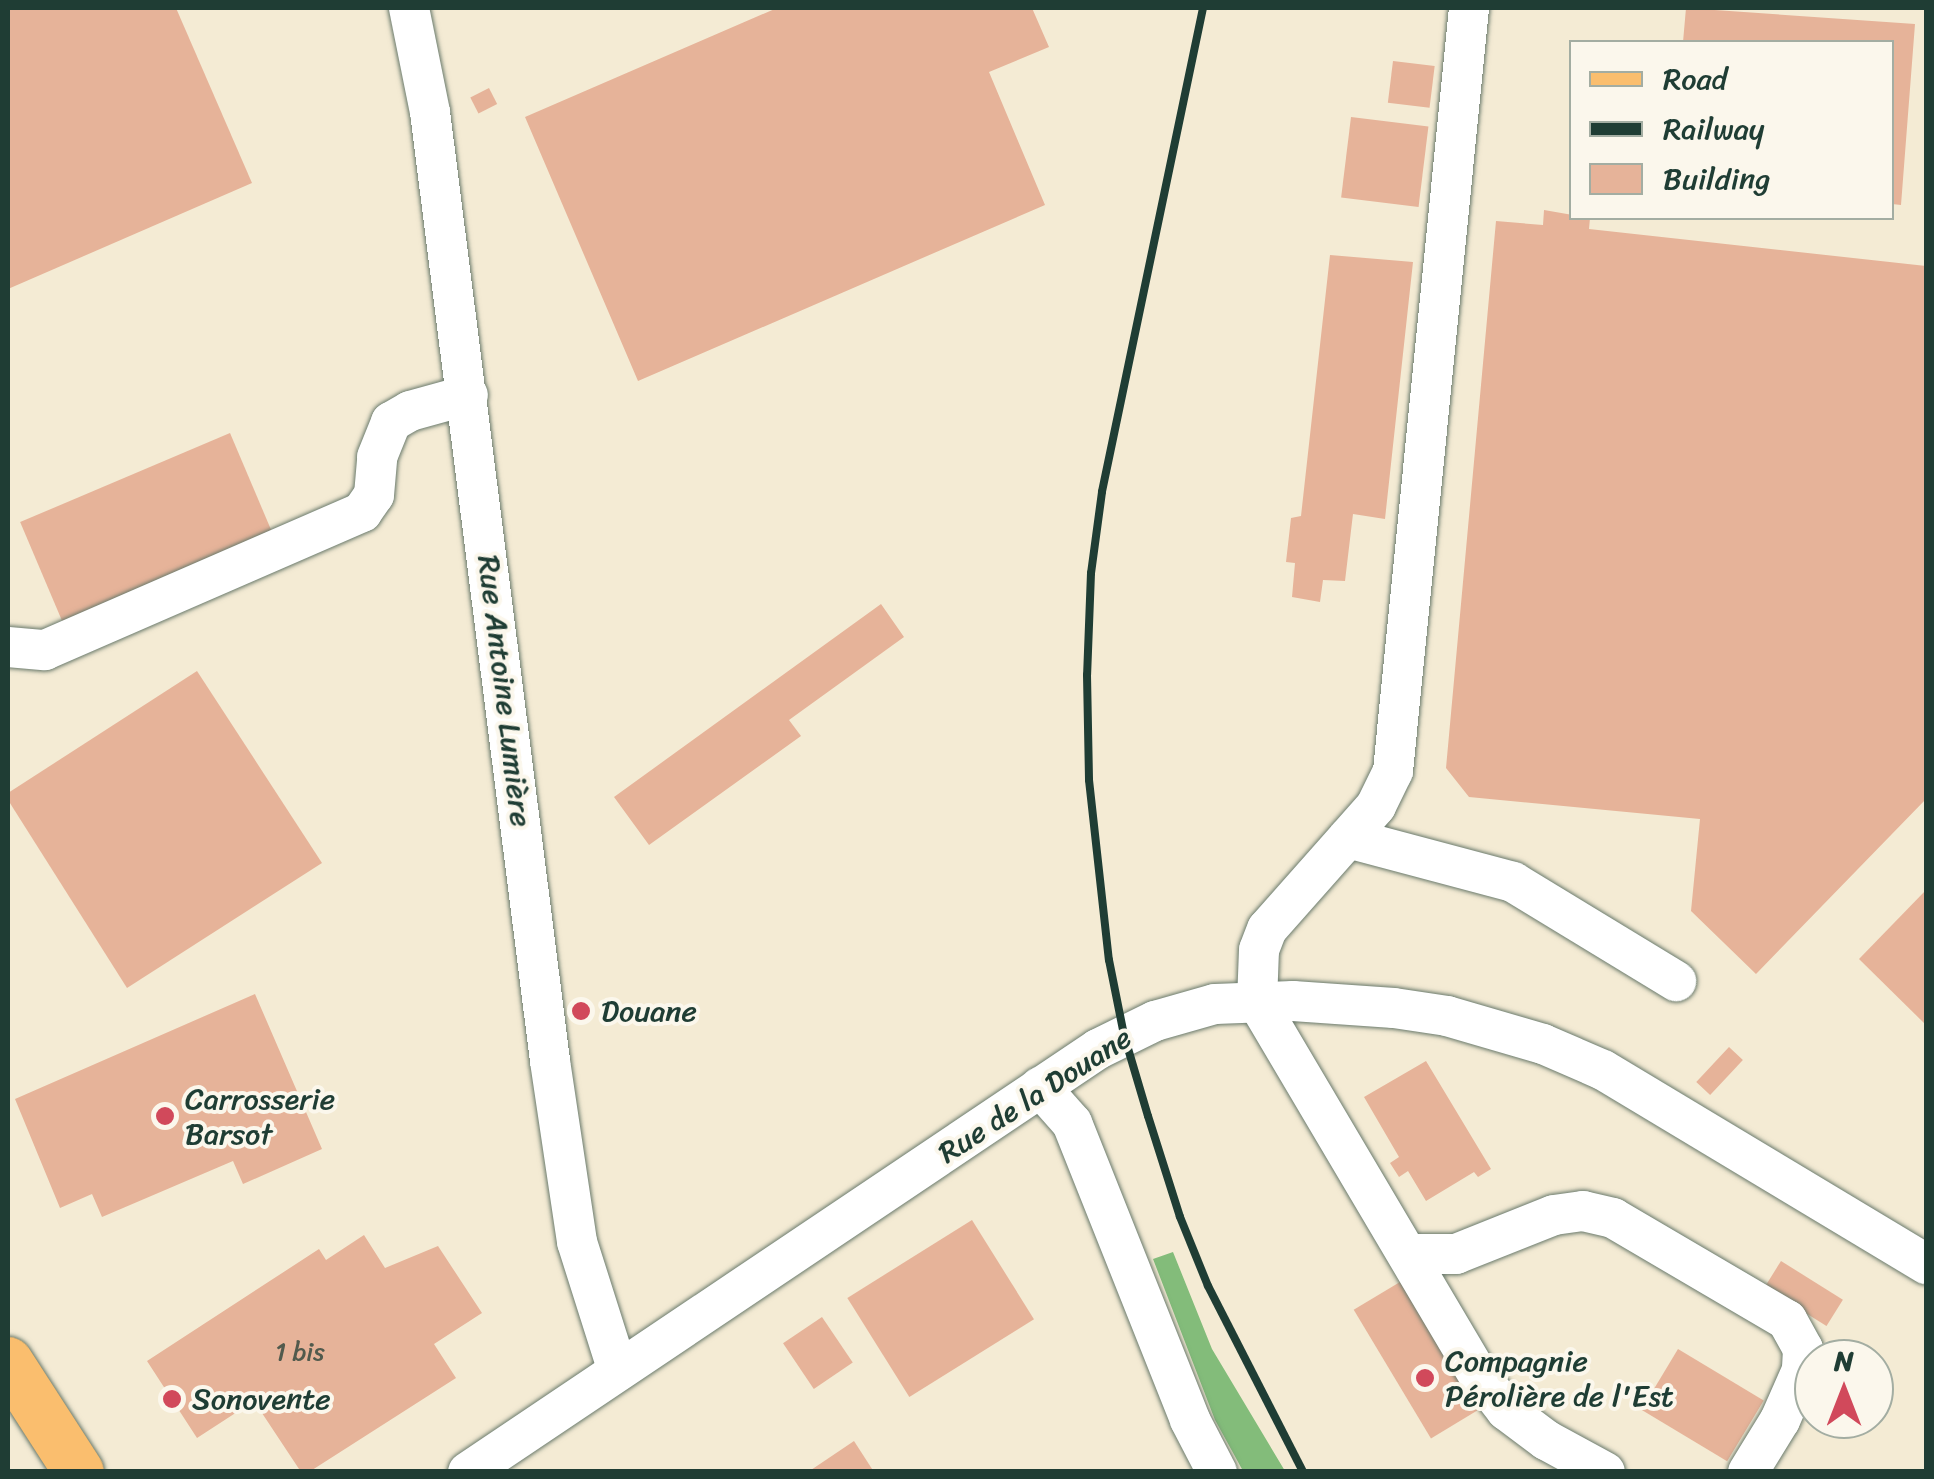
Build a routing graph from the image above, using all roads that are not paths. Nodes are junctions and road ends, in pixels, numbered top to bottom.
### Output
1 (409, 8) edge
2 (1469, 8) edge
3 (468, 395) junction
4 (8, 647) edge
5 (1348, 838) junction
6 (1676, 981) dead end
7 (1257, 1000) junction
8 (1040, 1087) junction
9 (1408, 1254) junction
10 (1926, 1264) edge
11 (8, 1362) edge
12 (618, 1371) junction
13 (79, 1472) edge
14 (468, 1472) edge
15 (1217, 1472) edge
16 (1605, 1472) edge
17 (1748, 1472) edge

1 - 3 street, Rue Antoine Lumière
2 - 5 street
3 - 4 street
3 - 12 street, Rue Antoine Lumière
5 - 6 street
5 - 7 street
7 - 8 street, Rue de la Douane
7 - 9 street
7 - 10 street, Rue de la Douane
8 - 12 street, Rue de la Douane
8 - 15 street
9 - 16 street
9 - 17 street
11 - 13 main road
12 - 14 street, Rue de la Douane

